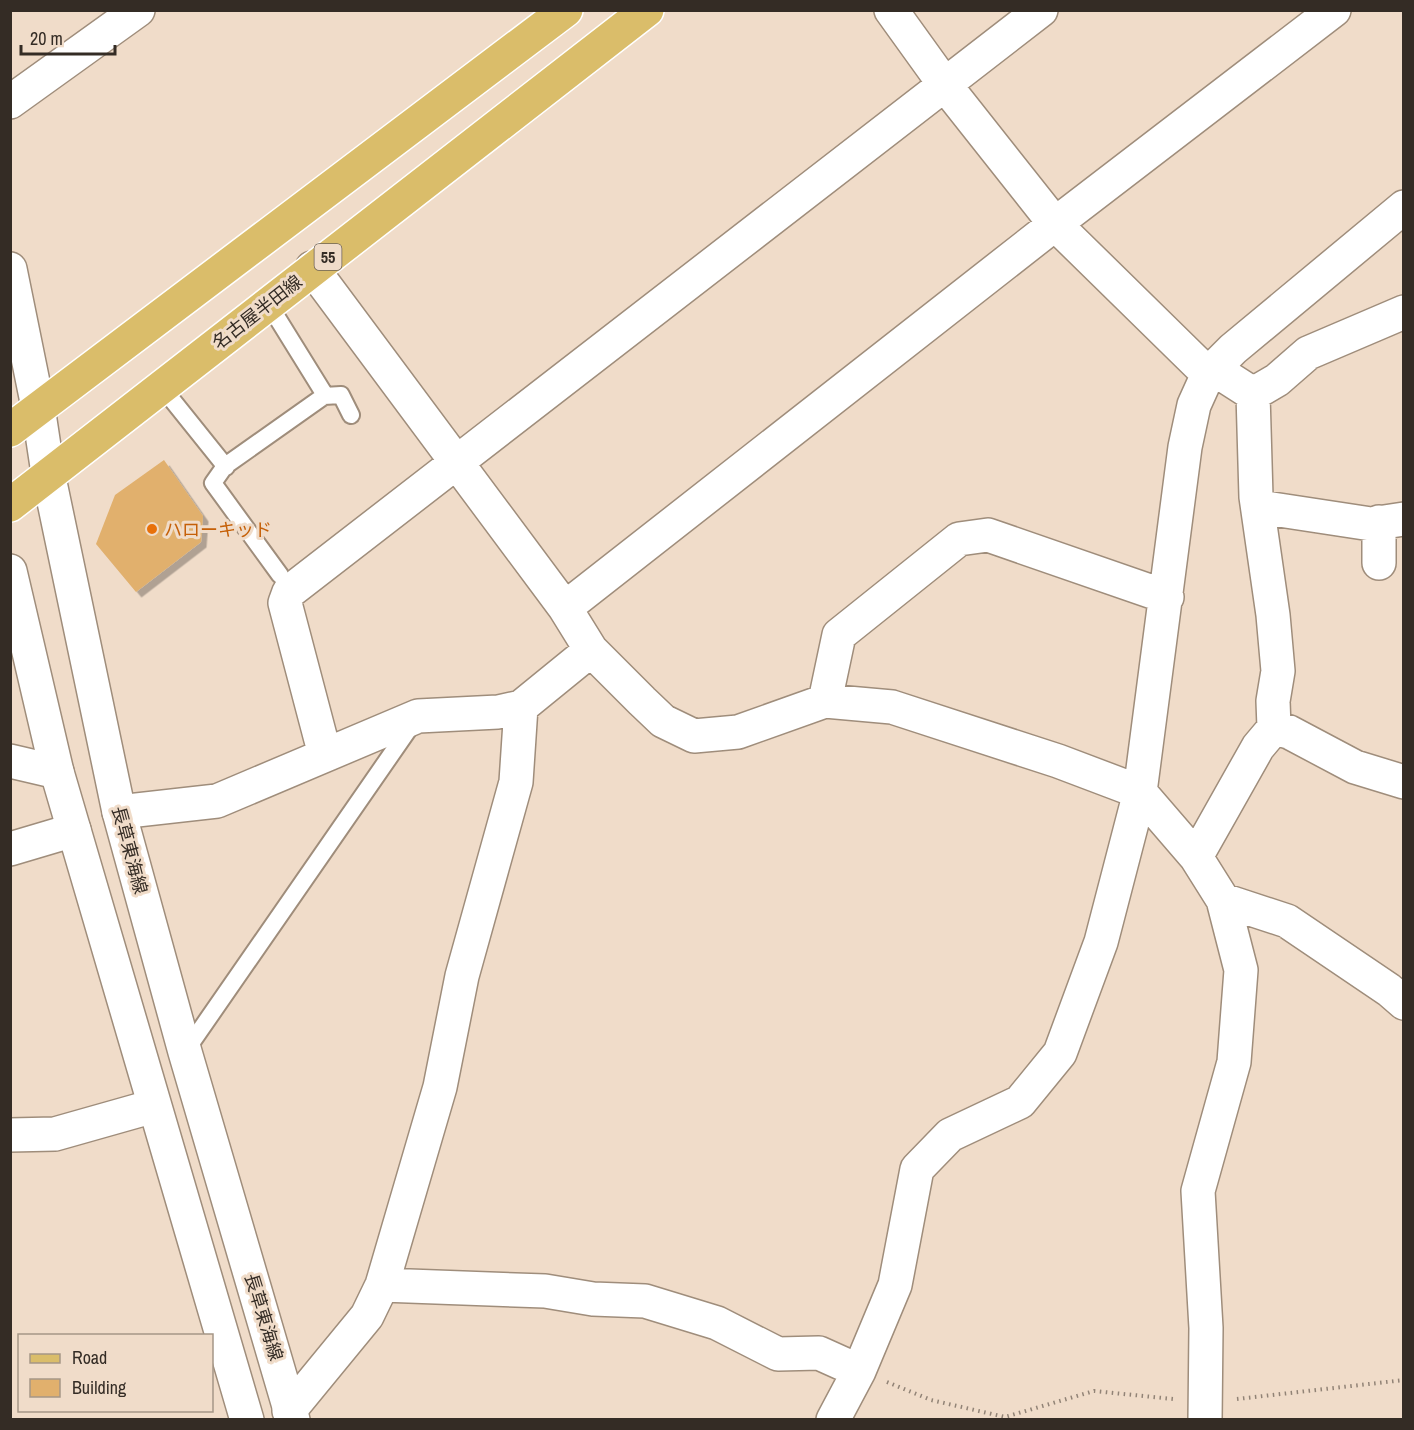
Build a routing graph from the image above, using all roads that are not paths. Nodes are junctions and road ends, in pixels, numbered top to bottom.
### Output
1 (138, 10) edge
2 (566, 10) edge
3 (646, 10) edge
4 (891, 10) edge
5 (1041, 10) edge
6 (1334, 10) edge
7 (945, 86) junction
8 (10, 102) edge
9 (1404, 207) edge
10 (1055, 224) junction
11 (312, 268) junction
12 (10, 269) edge
13 (268, 303) dead end
14 (1404, 312) edge
15 (1211, 372) junction
16 (161, 386) dead end
17 (1253, 394) junction
18 (325, 395) dead end
19 (38, 408) junction
20 (351, 415) dead end
21 (10, 430) edge
22 (456, 464) junction
23 (225, 466) junction
24 (48, 473) junction
25 (10, 505) edge
26 (1258, 510) junction
27 (1391, 520) edge
28 (1379, 563) dead end
29 (10, 571) edge
30 (280, 575) dead end
31 (1167, 597) junction
32 (565, 608) junction
33 (591, 650) junction
34 (825, 701) junction
35 (521, 707) junction
36 (418, 716) junction
37 (1274, 728) junction
38 (325, 755) junction
39 (10, 761) edge
40 (57, 772) junction
41 (1404, 782) edge
42 (1140, 792) junction
43 (119, 812) junction
44 (74, 830) junction
45 (10, 849) edge
46 (1196, 857) junction
47 (1222, 900) junction
48 (1404, 1003) edge
49 (185, 1052) junction
50 (154, 1106) junction
51 (10, 1135) edge
52 (382, 1285) junction
53 (859, 1371) junction
54 (1205, 1411) edge
55 (291, 1415) edge
56 (247, 1419) edge
57 (833, 1419) edge

1 - 8 street
2 - 19 main road
3 - 11 main road, 名古屋半田線 / 55
4 - 7 street
5 - 7 street
6 - 10 street
7 - 10 street
7 - 22 street
9 - 15 street
10 - 15 street
10 - 32 street
11 - 22 street
11 - 24 main road, 名古屋半田線 / 55
12 - 19 street, 長草東海線
13 - 18 lane
14 - 17 street
15 - 17 street
15 - 31 street
16 - 23 lane
17 - 26 street
19 - 21 main road
19 - 24 street, 長草東海線
20 - 23 lane
22 - 32 street
22 - 38 street
23 - 30 lane
24 - 25 main road, 名古屋半田線 / 55
24 - 43 street, 長草東海線
26 - 27 street
26 - 37 street
27 - 28 street
29 - 40 street
31 - 34 street
31 - 42 street
32 - 33 street
33 - 34 street
33 - 35 street
34 - 42 street
35 - 36 street
35 - 52 street
36 - 38 street
36 - 49 lane
37 - 41 street
37 - 46 street
38 - 43 street
39 - 40 street
40 - 44 street
42 - 46 street
42 - 53 street
43 - 49 street, 長草東海線
44 - 45 street
44 - 50 street
46 - 47 street
47 - 48 street
47 - 54 street
49 - 55 street, 長草東海線
50 - 51 street
50 - 56 street
52 - 53 street
52 - 55 street
53 - 57 street

